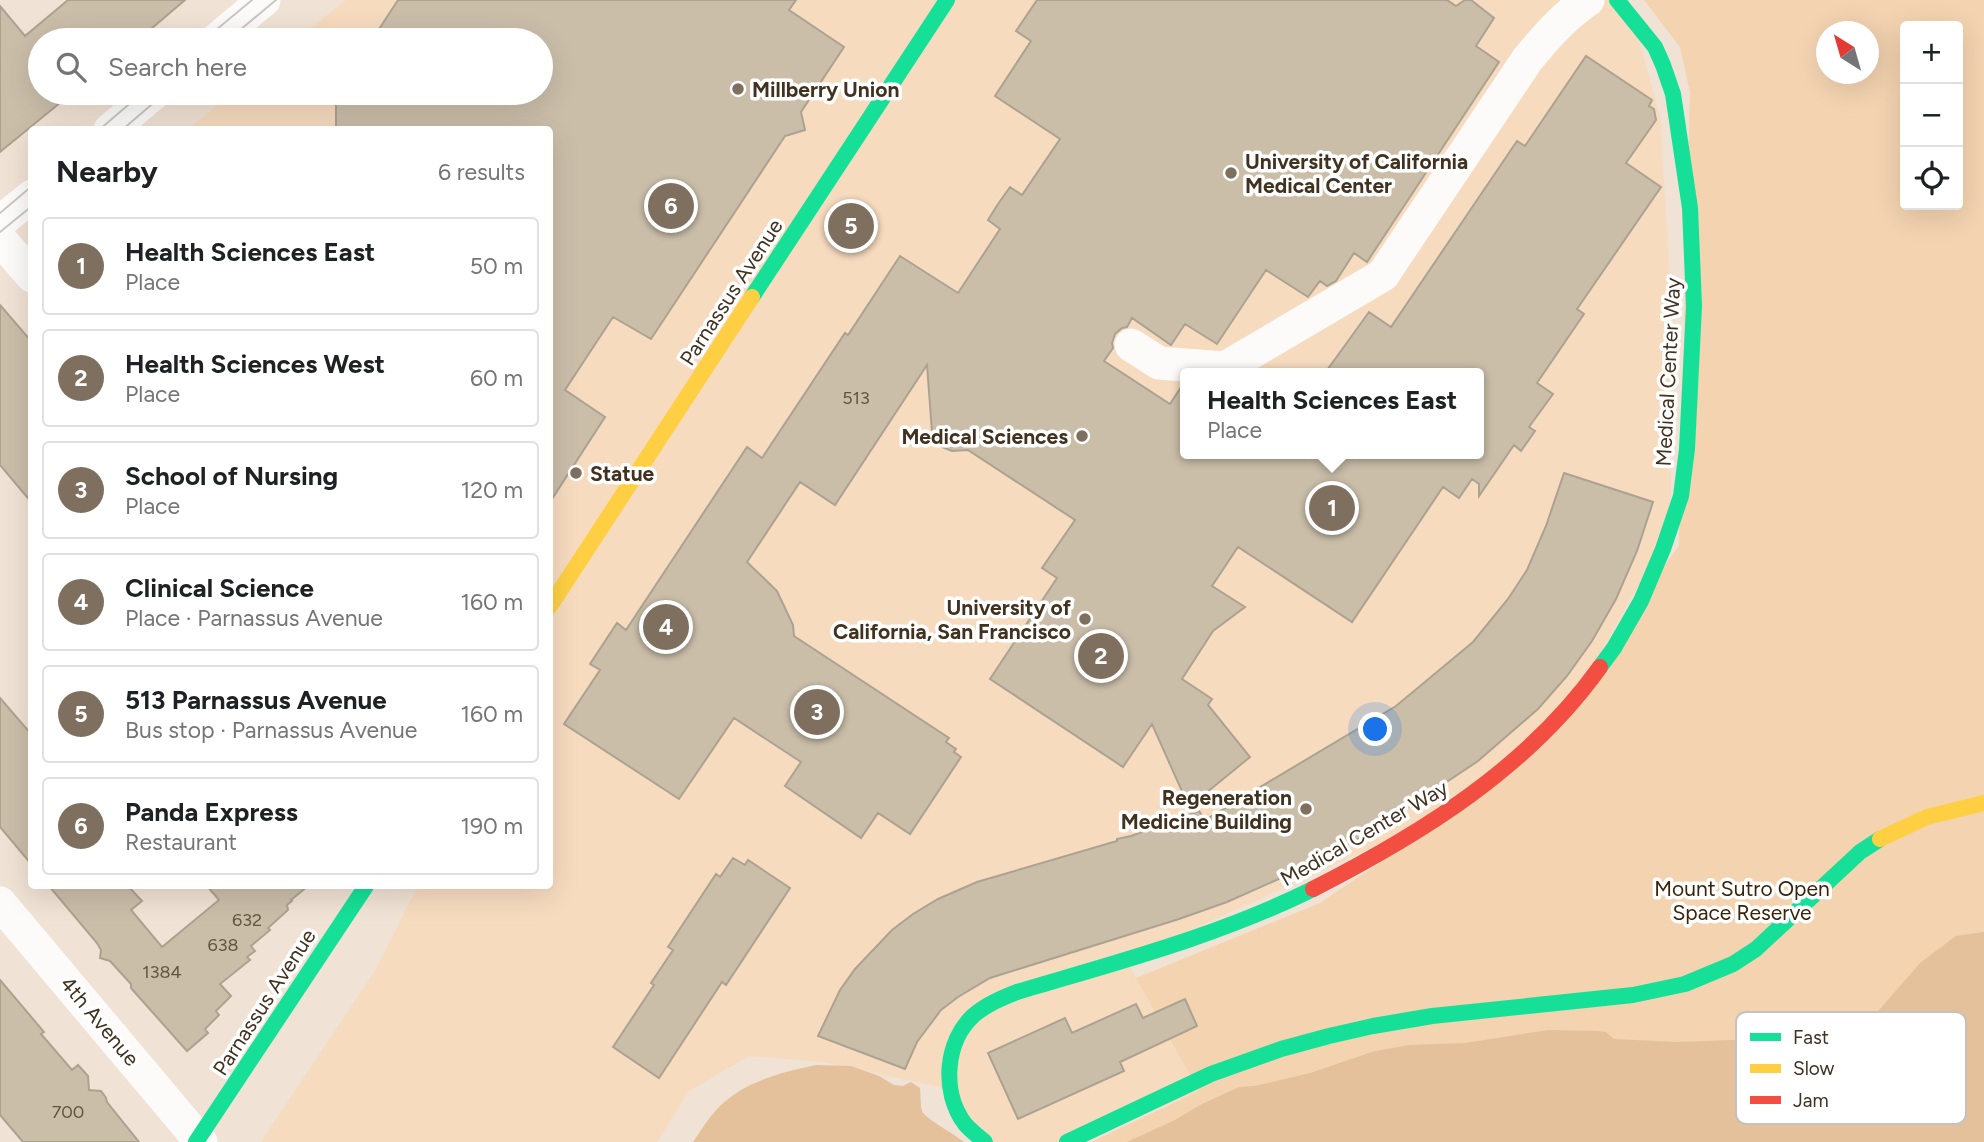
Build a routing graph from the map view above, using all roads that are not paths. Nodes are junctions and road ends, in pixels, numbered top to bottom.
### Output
1 (264, 0) edge
2 (947, 0) edge
3 (1588, 0) edge
4 (1617, 0) edge
5 (230, 28) edge
6 (140, 105) edge
7 (115, 126) edge
8 (28, 199) edge
9 (0, 222) edge
10 (0, 239) edge
11 (28, 271) edge
12 (1131, 345) dead end
13 (553, 601) edge
14 (1984, 803) edge
15 (364, 889) edge
16 (0, 903) edge
17 (199, 1141) edge
18 (985, 1142) edge
19 (1067, 1142) edge

1 - 5 street
2 - 13 street, Parnassus Avenue
3 - 12 street
4 - 18 street, Medical Center Way
6 - 7 street
8 - 9 street
10 - 11 street
14 - 19 street
15 - 17 street, Parnassus Avenue
16 - 17 street, 4th Avenue

